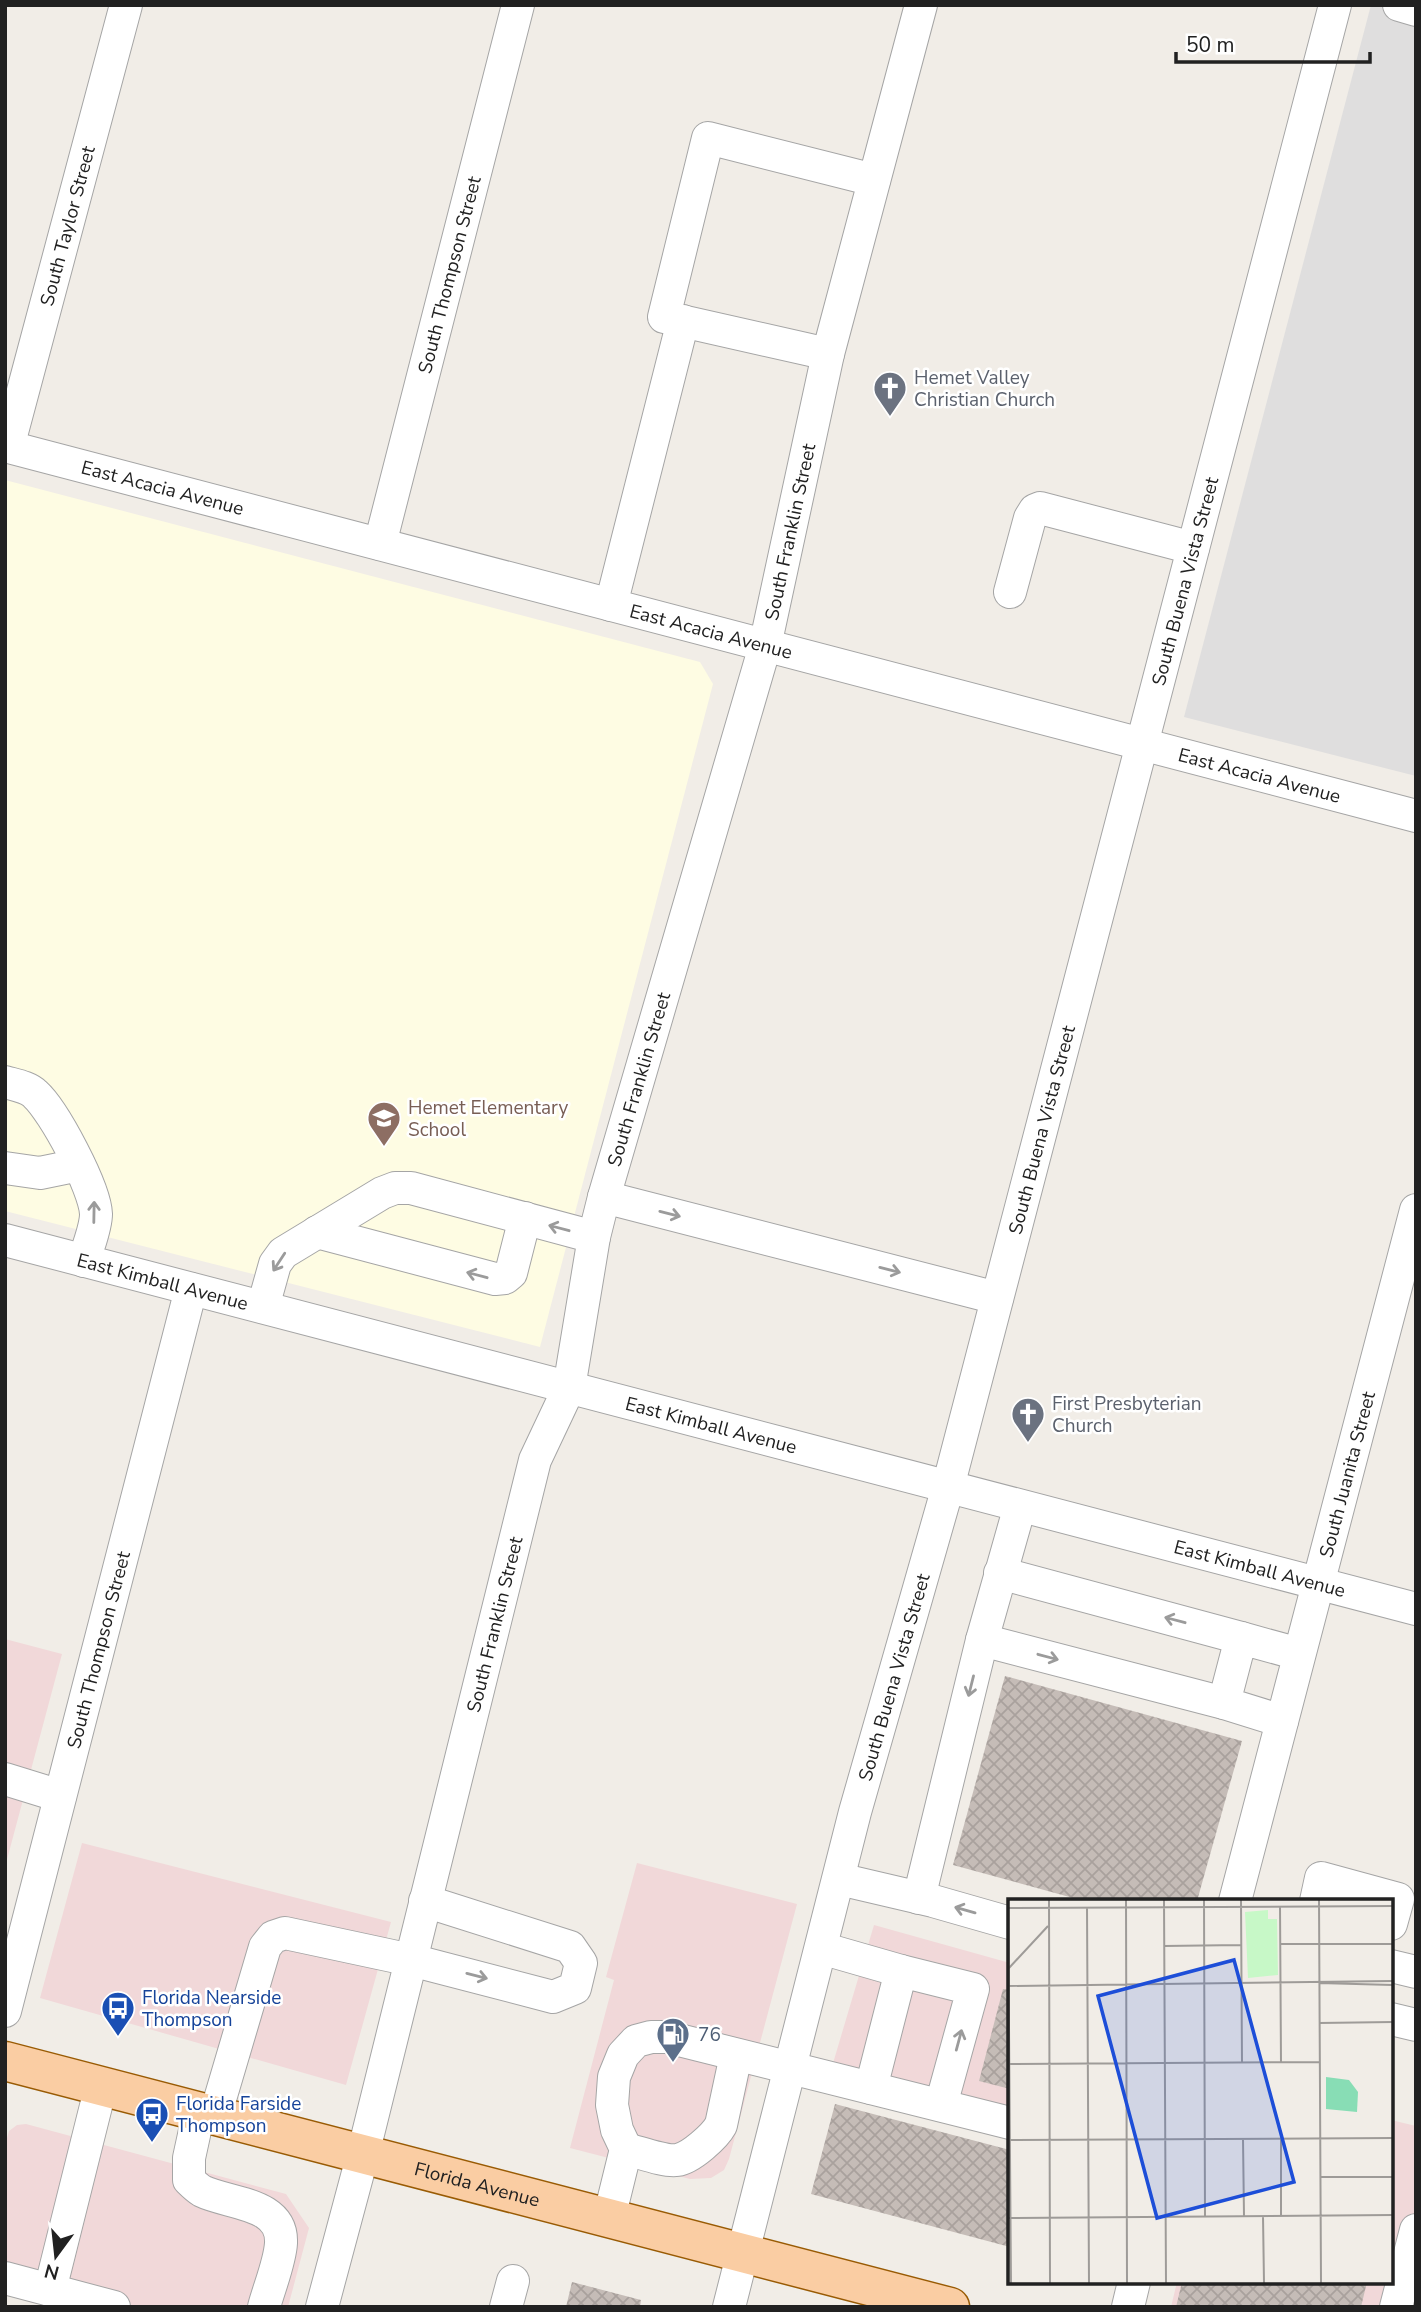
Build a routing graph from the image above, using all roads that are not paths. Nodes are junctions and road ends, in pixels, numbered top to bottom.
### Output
1 (126, 5) edge
2 (518, 5) edge
3 (921, 5) edge
4 (1335, 5) edge
5 (1399, 5) edge
6 (1416, 10) edge
7 (874, 180) junction
8 (683, 321) junction
9 (828, 354) junction
10 (7, 446) edge
11 (380, 544) junction
12 (1193, 548) junction
13 (1010, 592) dead end
14 (611, 605) junction
15 (765, 646) junction
16 (1142, 744) junction
17 (1416, 816) edge
18 (5, 1082) edge
19 (79, 1165) junction
20 (5, 1168) edge
21 (604, 1197) junction
22 (1416, 1210) edge
23 (525, 1219) junction
24 (317, 1232) junction
25 (593, 1237) junction
26 (5, 1240) edge
27 (84, 1261) junction
28 (191, 1289) junction
29 (997, 1298) junction
30 (263, 1307) junction
31 (569, 1388) junction
32 (948, 1487) junction
33 (1020, 1506) junction
34 (1000, 1573) junction
35 (1318, 1583) junction
36 (1416, 1609) edge
37 (1241, 1638) junction
38 (982, 1640) junction
39 (1299, 1654) junction
40 (1224, 1703) junction
41 (1282, 1721) junction
42 (5, 1779) edge
43 (60, 1796) junction
44 (839, 1879) junction
45 (919, 1898) junction
46 (1236, 1899) edge
47 (1316, 1899) edge
48 (425, 1901) junction
49 (1393, 1917) edge
50 (1008, 1922) edge
51 (821, 1948) junction
52 (411, 1960) junction
53 (1393, 1966) edge
54 (901, 1971) junction
55 (1416, 1972) edge
56 (5, 2011) edge
57 (1393, 2019) edge
58 (1416, 2025) edge
59 (736, 2055) junction
60 (5, 2061) edge
61 (790, 2067) junction
62 (101, 2086) junction
63 (871, 2088) junction
64 (941, 2105) junction
65 (207, 2114) junction
66 (1008, 2122) edge
67 (626, 2149) junction
68 (363, 2154) junction
69 (609, 2218) junction
70 (1416, 2230) edge
71 (744, 2253) junction
72 (5, 2277) edge
73 (1134, 2284) edge
74 (50, 2290) junction
75 (114, 2307) edge
76 (264, 2307) edge
77 (322, 2307) edge
78 (729, 2307) edge
79 (950, 2307) edge
80 (1128, 2307) edge
81 (1396, 2307) edge

1 - 10 street, South Taylor Street
2 - 11 street, South Thompson Street
3 - 7 street, South Franklin Street
4 - 12 street, South Buena Vista Street
5 - 6 street
7 - 8 street
7 - 9 street, South Franklin Street
8 - 9 street
8 - 14 street
9 - 15 street, South Franklin Street
10 - 11 street, East Acacia Avenue
11 - 14 street, East Acacia Avenue
12 - 13 street
12 - 16 street, South Buena Vista Street
14 - 15 street, East Acacia Avenue
15 - 16 street, East Acacia Avenue
15 - 21 street, South Franklin Street
16 - 17 street, East Acacia Avenue
16 - 29 street, South Buena Vista Street
18 - 19 street
19 - 20 street
27 -> 19 street
21 - 25 street, South Franklin Street
21 -> 29 street
22 - 35 street, South Juanita Street
23 - 24 street
23 -> 24 street
25 -> 23 street
24 -> 30 street
25 - 31 street, South Franklin Street
26 - 27 street, East Kimball Avenue
27 - 28 street, East Kimball Avenue
28 - 30 street, East Kimball Avenue
28 - 43 street, South Thompson Street
29 - 32 street, South Buena Vista Street
30 - 31 street, East Kimball Avenue
31 - 32 street, East Kimball Avenue
31 - 48 street, South Franklin Street
32 - 33 street, East Kimball Avenue
32 - 44 street, South Buena Vista Street
33 - 34 street
33 - 35 street, East Kimball Avenue
37 -> 34 street
34 - 38 street
35 - 36 street, East Kimball Avenue
35 - 39 street, South Juanita Street
37 - 39 street
37 - 40 street
38 -> 40 street
38 -> 45 street
39 - 41 street, South Juanita Street
40 - 41 street
41 - 46 street, South Juanita Street
42 - 43 street
43 - 56 street, South Thompson Street
44 - 45 street
44 - 51 street, South Buena Vista Street
50 -> 45 street
47 - 49 street
48 - 52 street, South Franklin Street
52 -> 48 street
51 - 54 street
51 - 61 street, South Buena Vista Street
52 - 65 street
52 - 68 street, South Franklin Street
53 - 55 street
54 - 63 street
64 -> 54 street
57 - 58 street
59 - 61 street
59 - 67 street
59 - 67 street
60 - 62 main road, Florida Avenue
61 - 63 street
61 - 71 street, South Buena Vista Street
62 - 65 main road, Florida Avenue
62 - 74 street
63 - 64 street
64 - 66 street
65 - 68 main road, Florida Avenue
65 - 76 street
67 - 69 street
68 - 69 main road, Florida Avenue
68 - 77 street, South Franklin Street
69 - 71 main road, Florida Avenue
70 - 81 street
71 - 78 street, South Buena Vista Street
71 - 79 main road, Florida Avenue
72 - 74 street
73 - 80 street
74 - 75 street

